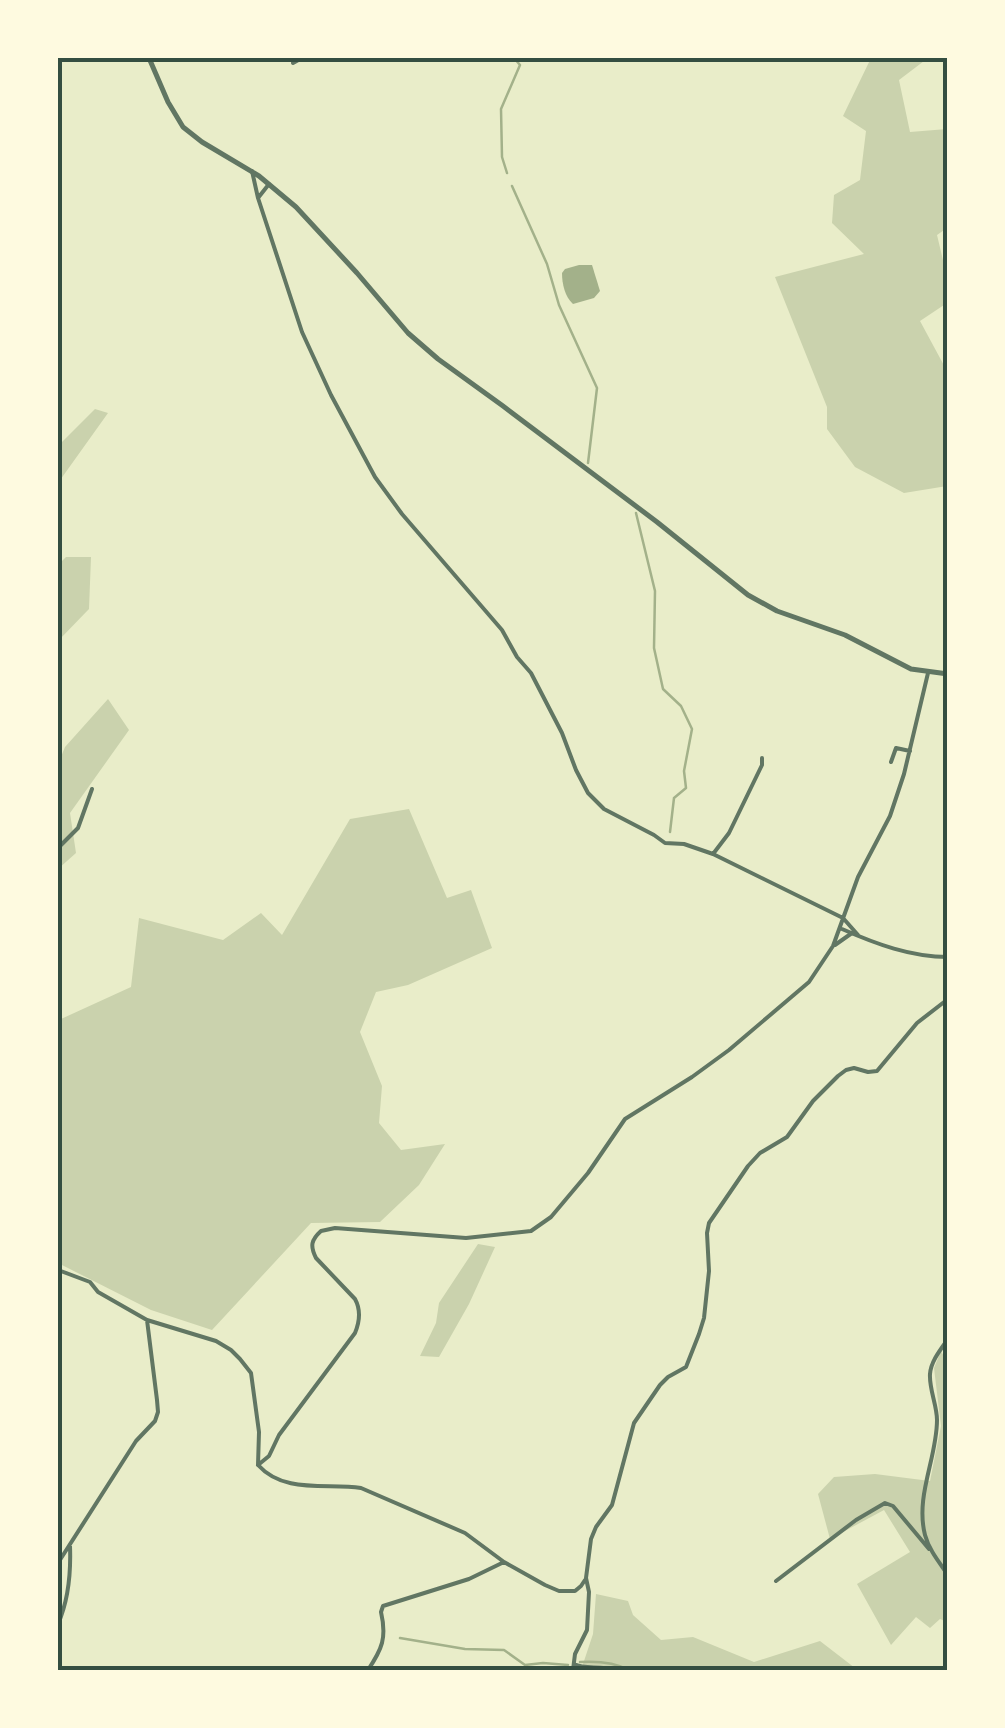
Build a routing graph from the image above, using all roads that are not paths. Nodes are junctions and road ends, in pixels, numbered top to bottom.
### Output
1 (150, 58) edge
2 (302, 58) edge
3 (293, 63) dead end
4 (252, 171) junction
5 (269, 184) junction
6 (258, 198) junction
7 (928, 672) junction
8 (948, 674) edge
9 (910, 751) junction
10 (762, 758) dead end
11 (891, 762) dead end
12 (92, 789) dead end
13 (58, 848) edge
14 (713, 854) junction
15 (843, 918) junction
16 (840, 928) junction
17 (855, 934) junction
18 (834, 946) junction
19 (948, 957) edge
20 (948, 1000) edge
21 (58, 1270) edge
22 (146, 1320) junction
23 (948, 1339) edge
24 (258, 1465) junction
25 (70, 1544) junction
26 (932, 1552) junction
27 (504, 1562) junction
28 (58, 1564) edge
29 (948, 1575) edge
30 (586, 1578) junction
31 (776, 1581) dead end
32 (58, 1624) edge
33 (574, 1668) edge
34 (368, 1670) edge
35 (614, 1670) edge

1 - 4 street
2 - 3 street
4 - 5 street
4 - 6 street
5 - 6 street
5 - 7 street
6 - 14 street
7 - 8 street
7 - 9 street
9 - 11 street
9 - 15 street
10 - 14 street
12 - 13 street
14 - 15 street
15 - 16 street
15 - 17 street
16 - 17 street
16 - 18 street
17 - 18 street
17 - 19 street
18 - 24 street
20 - 30 street
21 - 22 street
22 - 24 street
22 - 25 street
23 - 26 street
24 - 27 street
25 - 28 street
25 - 32 street
26 - 29 street
26 - 31 street
27 - 30 street
27 - 34 street
30 - 33 street
33 - 35 street

